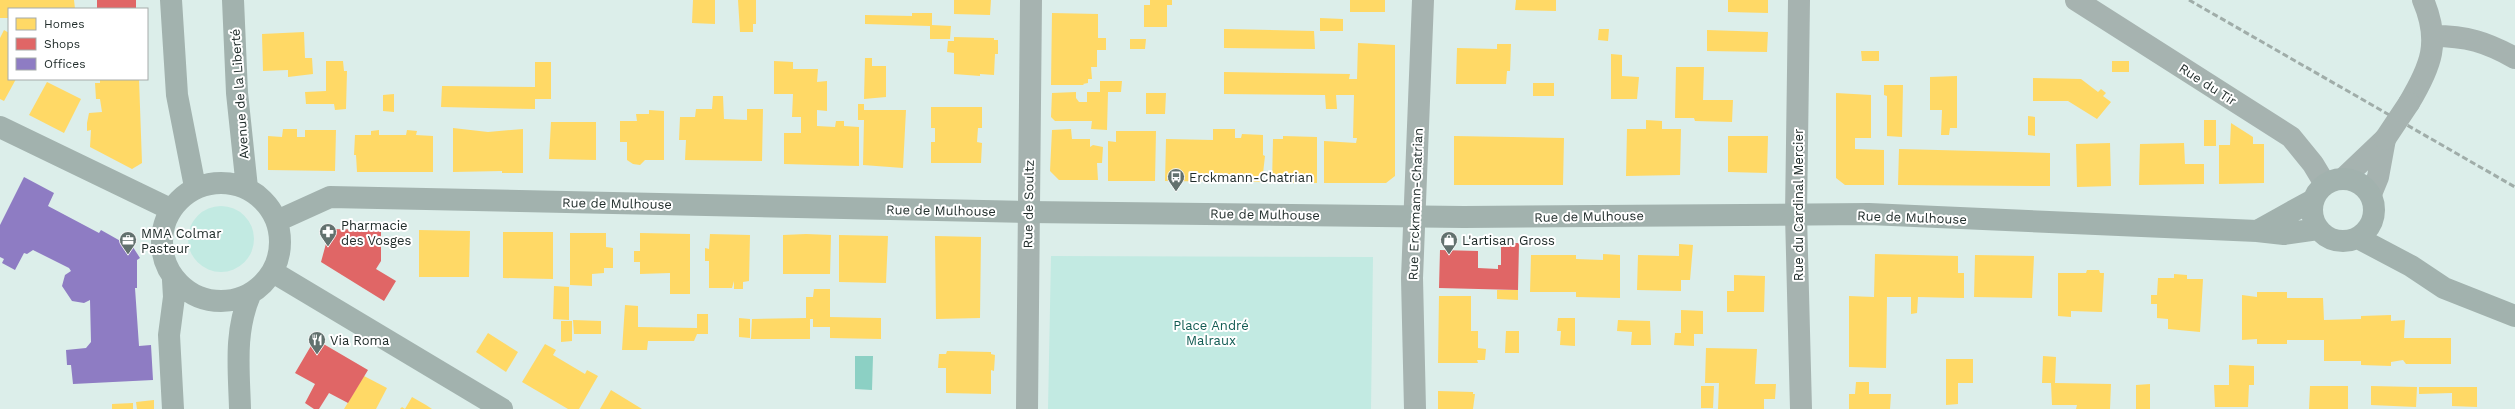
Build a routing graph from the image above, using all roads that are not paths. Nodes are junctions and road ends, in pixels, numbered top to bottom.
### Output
1 (171, 0) edge
2 (233, 0) edge
3 (1031, 0) edge
4 (1423, 0) edge
5 (1799, 0) edge
6 (2076, 0) edge
7 (2423, 0) edge
8 (2433, 36) junction
9 (2515, 58) edge
10 (0, 127) edge
11 (2385, 139) junction
12 (195, 187) junction
13 (2327, 187) junction
14 (247, 188) junction
15 (2371, 194) junction
16 (170, 209) junction
17 (1028, 212) junction
18 (1796, 215) junction
19 (1414, 216) junction
20 (277, 221) junction
21 (2373, 222) junction
22 (2318, 229) junction
23 (2257, 231) junction
24 (2358, 238) junction
25 (2411, 266) junction
26 (273, 272) junction
27 (173, 280) junction
28 (250, 295) junction
29 (2515, 316) edge
30 (173, 409) edge
31 (240, 409) edge
32 (502, 409) edge
33 (1028, 409) edge
34 (1415, 409) edge
35 (1801, 409) edge

1 - 12 street
2 - 14 street, Avenue de la Liberté
3 - 17 street, Rue de Soultz
4 - 19 street, Rue Erckmann-Chatrian
5 - 18 street, Rue du Cardinal Mercier
6 - 13 street, Rue du Tir
7 - 8 street
8 - 9 street
8 - 11 street, bridge
10 - 16 street
11 - 13 street
11 - 15 street
12 - 14 street
12 - 16 street
13 - 15 street
13 - 22 street
13 - 23 street
14 - 20 street
15 - 21 street
16 - 27 street
17 - 19 street, Rue de Mulhouse
17 - 20 street, Rue de Mulhouse
17 - 33 street, Rue de Soultz
18 - 19 street, Rue de Mulhouse
18 - 23 street, Rue de Mulhouse
18 - 35 street, Rue du Cardinal Mercier
19 - 34 street, Rue Erckmann-Chatrian
20 - 26 street
21 - 24 street
21 - 25 street
22 - 23 street, Rue de Mulhouse
22 - 24 street
24 - 25 street
25 - 29 street
26 - 28 street
26 - 32 street
27 - 28 street
27 - 30 street
28 - 31 street

